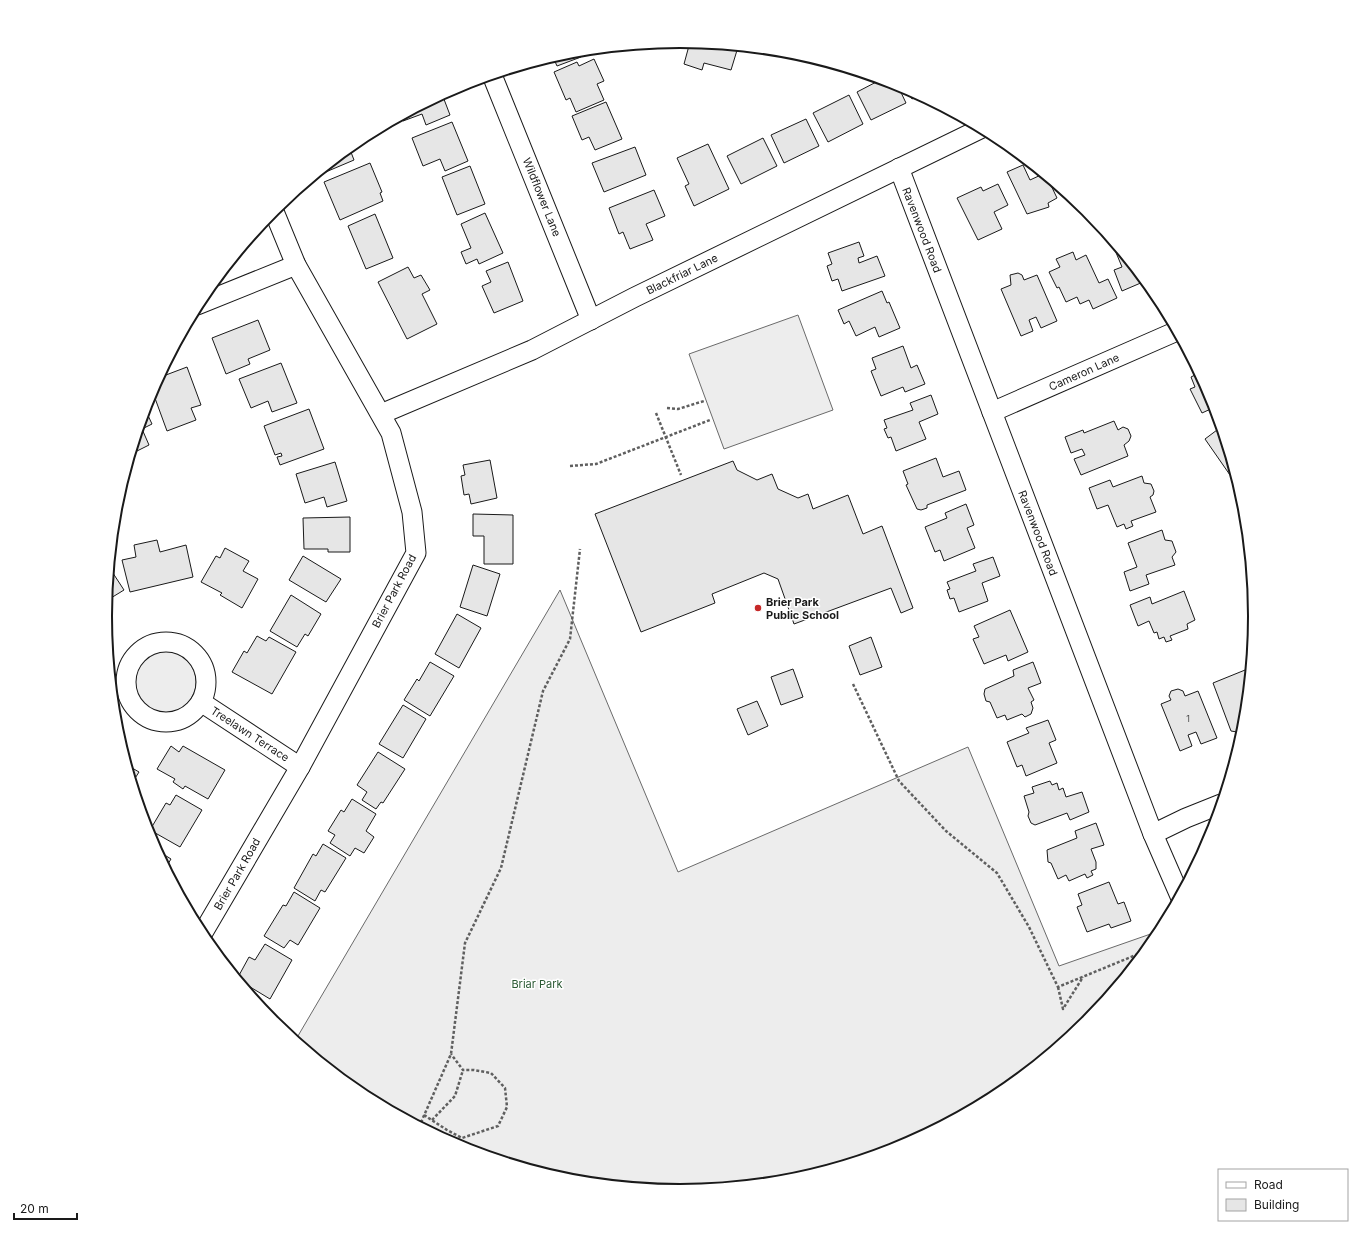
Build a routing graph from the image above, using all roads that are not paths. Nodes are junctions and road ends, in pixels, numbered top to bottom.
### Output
1 (494, 79) edge
2 (975, 131) edge
3 (898, 168) junction
4 (276, 217) edge
5 (296, 265) junction
6 (207, 301) edge
7 (591, 320) junction
8 (1173, 333) edge
9 (992, 412) junction
10 (381, 414) junction
11 (201, 702) junction
12 (300, 767) junction
13 (1215, 807) edge
14 (1152, 834) junction
15 (1178, 891) edge
16 (205, 929) edge

1 - 7 street, Wildflower Lane
2 - 3 street, Blackfriar Lane
3 - 7 street, Blackfriar Lane
3 - 9 street, Ravenwood Road
4 - 5 street, Brier Park Road
5 - 6 street
5 - 10 street, Brier Park Road
7 - 10 street, Blackfriar Lane
8 - 9 street, Cameron Lane
9 - 14 street, Ravenwood Road
10 - 12 street, Brier Park Road
11 - 11 street, Treelawn Terrace
11 - 12 street, Treelawn Terrace
12 - 16 street, Brier Park Road
13 - 14 street
14 - 15 street, Ravenwood Road

